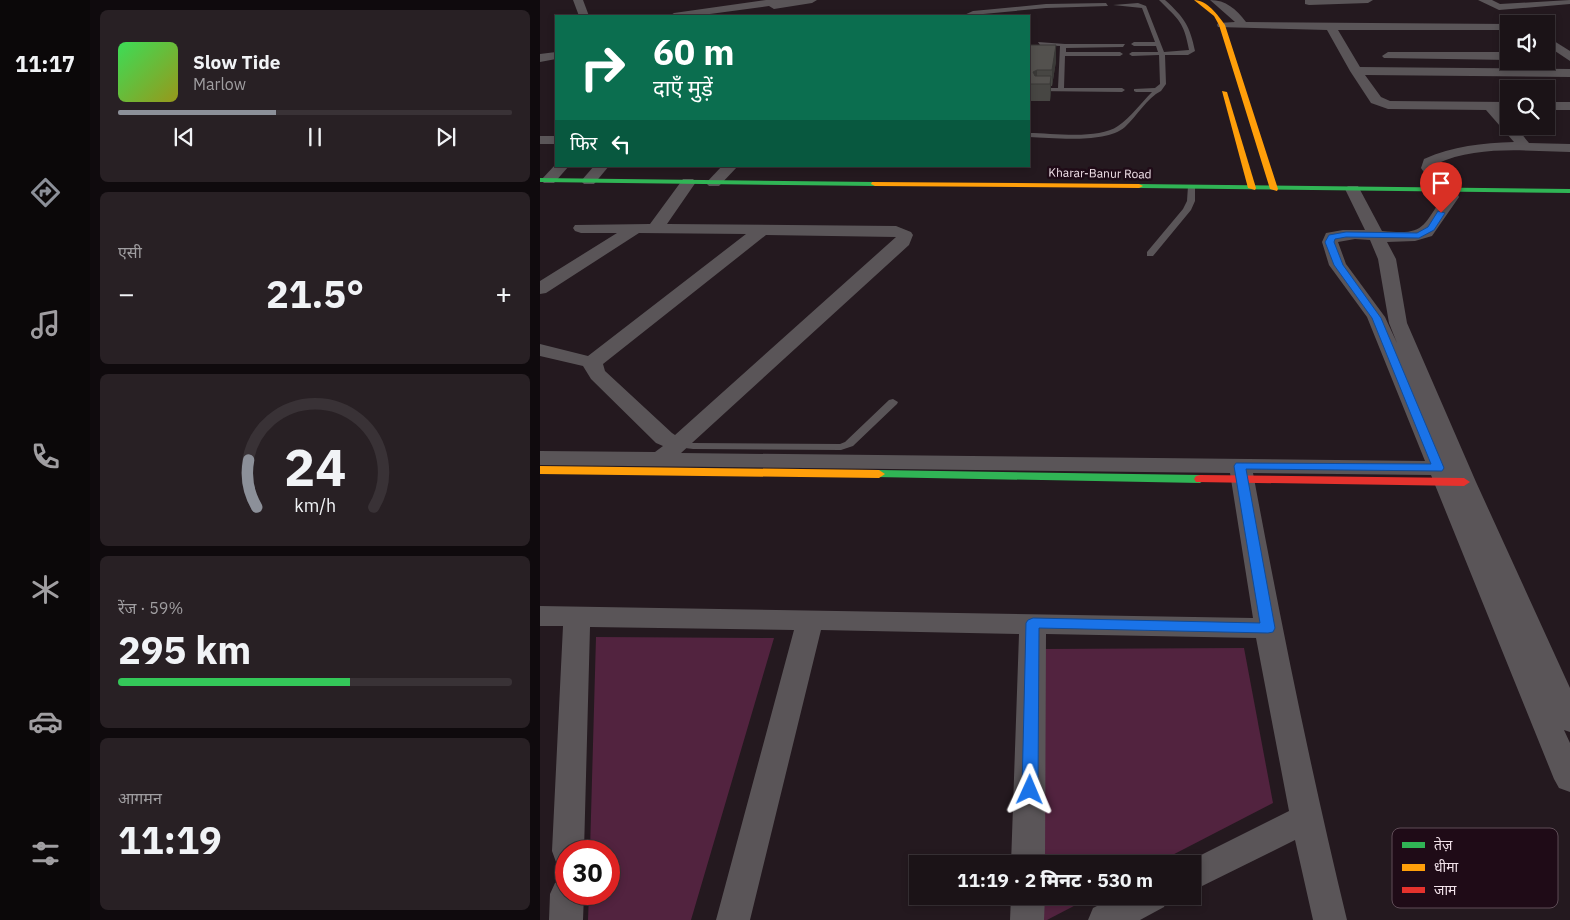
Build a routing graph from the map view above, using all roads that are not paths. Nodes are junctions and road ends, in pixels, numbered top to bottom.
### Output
1 (578, 0) edge
2 (693, 0) edge
3 (788, 0) edge
4 (1162, 0) edge
5 (1216, 0) edge
6 (1368, 0) edge
7 (1483, 0) edge
8 (1307, 1) edge
9 (1570, 2) edge
10 (814, 3) edge
11 (1192, 3) edge
12 (1106, 5) dead end
13 (1116, 5) dead end
14 (701, 14) edge
15 (584, 15) edge
16 (688, 15) edge
17 (750, 15) edge
18 (968, 15) edge
19 (1203, 21) dead end
20 (1222, 25) junction
21 (1243, 26) junction
22 (1331, 27) junction
23 (1500, 27) edge
24 (1040, 43) edge
25 (1134, 44) dead end
26 (1123, 45) dead end
27 (1063, 46) junction
28 (1555, 46) edge
29 (1160, 48) junction
30 (555, 51) edge
31 (540, 53) edge
32 (1062, 54) junction
33 (1120, 54) dead end
34 (1132, 54) dead end
35 (555, 56) edge
36 (1346, 56) junction
37 (1500, 56) edge
38 (1555, 56) edge
39 (1569, 57) edge
40 (540, 58) edge
41 (1356, 71) junction
42 (1570, 72) edge
43 (1222, 84) dead end
44 (1037, 90) edge
45 (1061, 90) junction
46 (1122, 90) dead end
47 (1136, 90) dead end
48 (1159, 90) junction
49 (1485, 106) junction
50 (1500, 106) edge
51 (1555, 106) edge
52 (1570, 106) edge
53 (1030, 135) edge
54 (540, 140) edge
55 (555, 140) edge
56 (1520, 148) junction
57 (1570, 148) edge
58 (561, 167) edge
59 (601, 167) edge
60 (730, 167) edge
61 (544, 180) edge
62 (589, 181) junction
63 (688, 182) junction
64 (714, 183) junction
65 (1191, 188) junction
66 (1252, 188) junction
67 (1274, 189) junction
68 (1354, 189) junction
69 (1449, 190) junction
70 (1570, 191) edge
71 (655, 229) junction
72 (574, 232) dead end
73 (629, 233) junction
74 (758, 234) junction
75 (1375, 235) junction
76 (1150, 254) dead end
77 (540, 289) edge
78 (540, 350) edge
79 (593, 363) junction
80 (893, 402) dead end
81 (677, 444) junction
82 (540, 458) edge
83 (660, 460) junction
84 (540, 470) edge
85 (1241, 472) junction
86 (1451, 475) junction
87 (540, 616) edge
88 (577, 616) junction
89 (810, 620) junction
90 (1033, 623) junction
91 (1268, 628) junction
92 (1570, 720) edge
93 (1570, 778) edge
94 (1306, 818) junction
95 (568, 840) edge
96 (1028, 855) edge
97 (1201, 871) edge
98 (567, 905) edge
99 (1028, 905) edge
100 (1134, 905) edge
101 (566, 920) edge
102 (733, 920) edge
103 (1027, 920) edge
104 (1105, 920) edge
105 (1330, 920) edge

1 - 15 street
2 - 14 street
3 - 14 street
4 - 29 lane
5 - 21 street
6 - 8 street
7 - 9 street
8 - 22 street
10 - 14 street
10 - 17 street
11 - 19 main road
11 - 20 main road
12 - 18 lane
13 - 29 lane
14 - 16 street
20 - 21 street
20 - 67 main road
21 - 22 street
22 - 23 street
22 - 36 street
24 - 27 lane
25 - 29 lane
26 - 27 lane
27 - 32 lane
28 - 39 street
29 - 34 lane
29 - 48 lane
30 - 31 street
32 - 33 lane
32 - 45 lane
35 - 40 street
36 - 37 street
36 - 41 street
38 - 39 street
41 - 42 street
41 - 49 street
43 - 66 main road
44 - 45 lane
45 - 46 lane
47 - 48 lane
48 - 53 lane
49 - 50 street
49 - 56 street
51 - 52 street
54 - 55 street
56 - 57 street
56 - 69 street
58 - 61 street
59 - 62 street
60 - 64 street
61 - 62 main road, Kharar-Banur Road
62 - 63 main road, Kharar-Banur Road
63 - 64 main road, Kharar-Banur Road
63 - 71 street
64 - 65 main road, Kharar-Banur Road
65 - 66 main road, Kharar-Banur Road
65 - 76 lane
66 - 67 main road, Kharar-Banur Road
67 - 68 main road, Kharar-Banur Road
68 - 69 main road, Kharar-Banur Road
68 - 75 street
69 - 70 main road, Kharar-Banur Road
69 - 75 street
71 - 73 street
71 - 74 street
72 - 73 street
73 - 74 street
73 - 77 street
74 - 79 street
74 - 81 street
75 - 86 street
75 - 86 street
78 - 79 street
79 - 81 street
80 - 81 lane
81 - 83 street
82 - 83 street
83 - 85 street
84 - 85 main road
85 - 86 street
85 - 91 street
86 - 92 street
86 - 93 street
87 - 88 street
88 - 89 street
88 - 95 street
89 - 90 street
89 - 102 street
90 - 91 street
90 - 96 street
91 - 94 street
94 - 97 street
94 - 105 street
98 - 101 street
99 - 103 street
100 - 104 street

